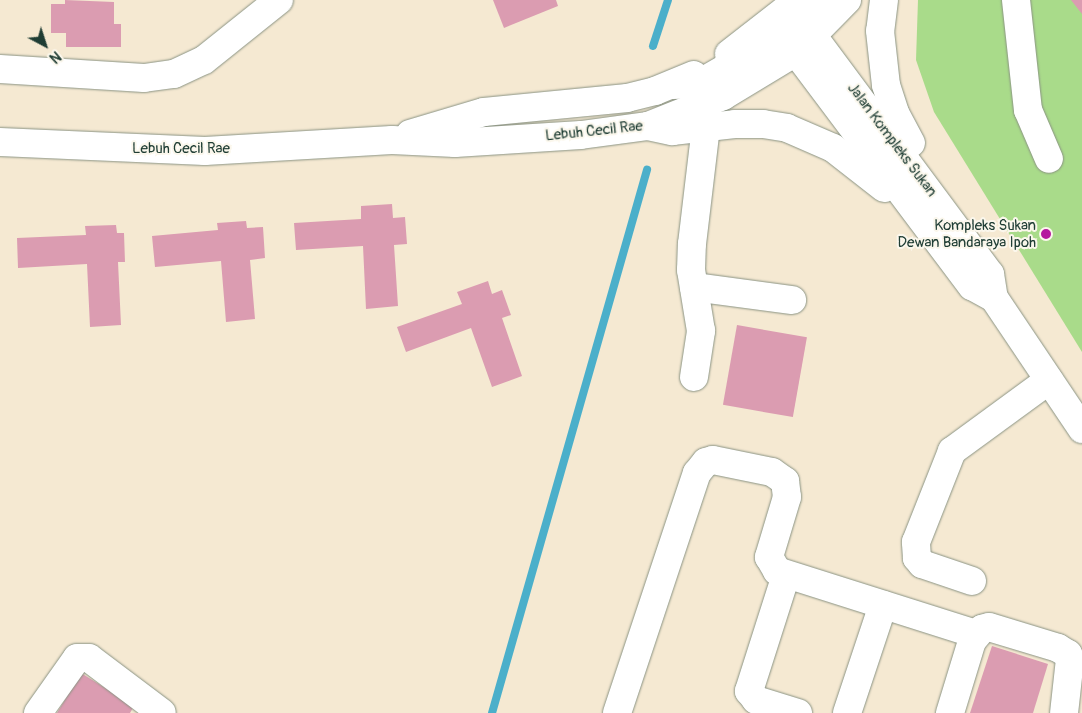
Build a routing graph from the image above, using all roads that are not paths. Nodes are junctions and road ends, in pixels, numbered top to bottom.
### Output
1 (279, 0) edge
2 (798, 0) edge
3 (819, 0) edge
4 (847, 0) edge
5 (884, 0) edge
6 (1016, 0) edge
7 (803, 42) junction
8 (0, 69) edge
9 (673, 84) junction
10 (648, 126) junction
11 (706, 127) junction
12 (392, 140) junction
13 (0, 142) edge
14 (1049, 159) dead end
15 (919, 194) junction
16 (694, 287) junction
17 (792, 300) dead end
18 (694, 376) dead end
19 (1049, 380) junction
20 (1082, 429) edge
21 (786, 575) junction
22 (972, 581) dead end
23 (883, 605) junction
24 (976, 634) junction
25 (754, 706) edge
26 (1065, 709) edge
27 (38, 713) edge
28 (162, 713) edge
29 (617, 713) edge
30 (798, 713) edge
31 (847, 713) edge
32 (950, 713) edge

1 - 8 street
2 - 9 street, Lebuh Cecil Rae
3 - 7 street
4 - 7 street, Lebuh Cecil Rae
5 - 15 street
6 - 14 street
7 - 9 street
7 - 10 street, Lebuh Cecil Rae
7 - 15 street, Jalan Kompleks Sukan
9 - 12 street, Lebuh Cecil Rae
10 - 11 street
10 - 12 street, Lebuh Cecil Rae
11 - 15 street
11 - 16 street
12 - 13 street, Lebuh Cecil Rae
15 - 19 street, Jalan Kompleks Sukan
16 - 17 street
16 - 18 street
19 - 20 street, Jalan Kompleks Sukan
19 - 22 street
21 - 23 street
21 - 25 street
21 - 29 street
23 - 24 street
23 - 31 street
24 - 26 street
24 - 32 street
25 - 30 street
27 - 28 street

